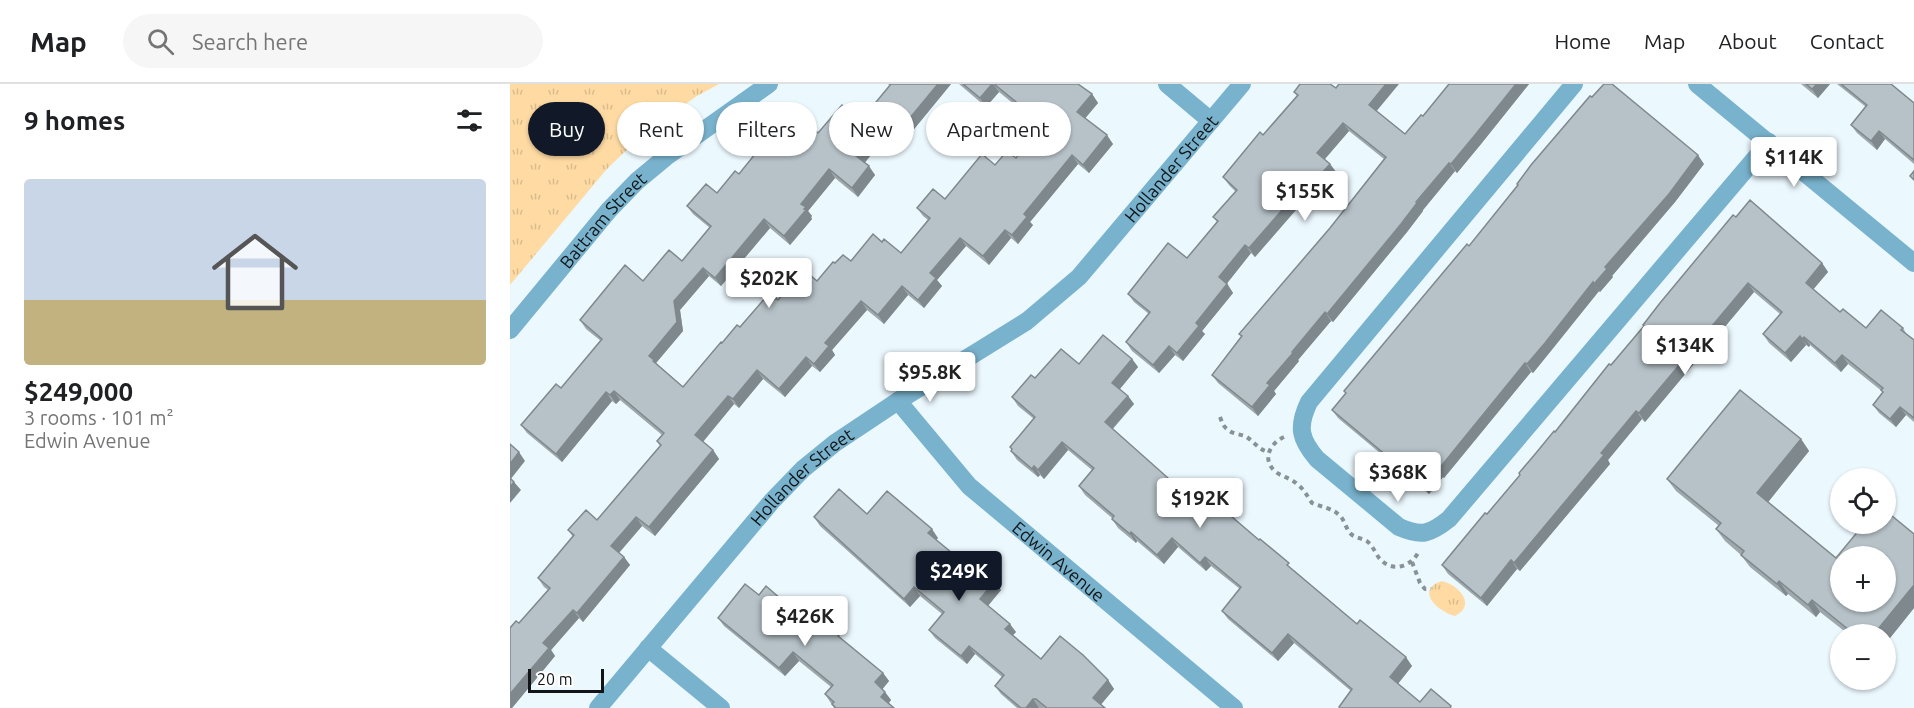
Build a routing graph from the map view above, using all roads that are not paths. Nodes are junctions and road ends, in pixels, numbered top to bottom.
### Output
1 (769, 84) edge
2 (1167, 84) edge
3 (1242, 84) edge
4 (1574, 84) edge
5 (1697, 84) edge
6 (1211, 121) junction
7 (1769, 142) junction
8 (1914, 263) edge
9 (510, 330) edge
10 (898, 401) junction
11 (648, 648) junction
12 (598, 708) edge
13 (721, 708) edge
14 (1234, 708) edge

1 - 9 street, Battram Street
2 - 6 street
3 - 6 street, Hollander Street
4 - 7 street
5 - 7 street
6 - 10 street, Hollander Street
7 - 8 street
10 - 11 street, Hollander Street
10 - 14 street, Edwin Avenue
11 - 12 street, Hollander Street
11 - 13 street

